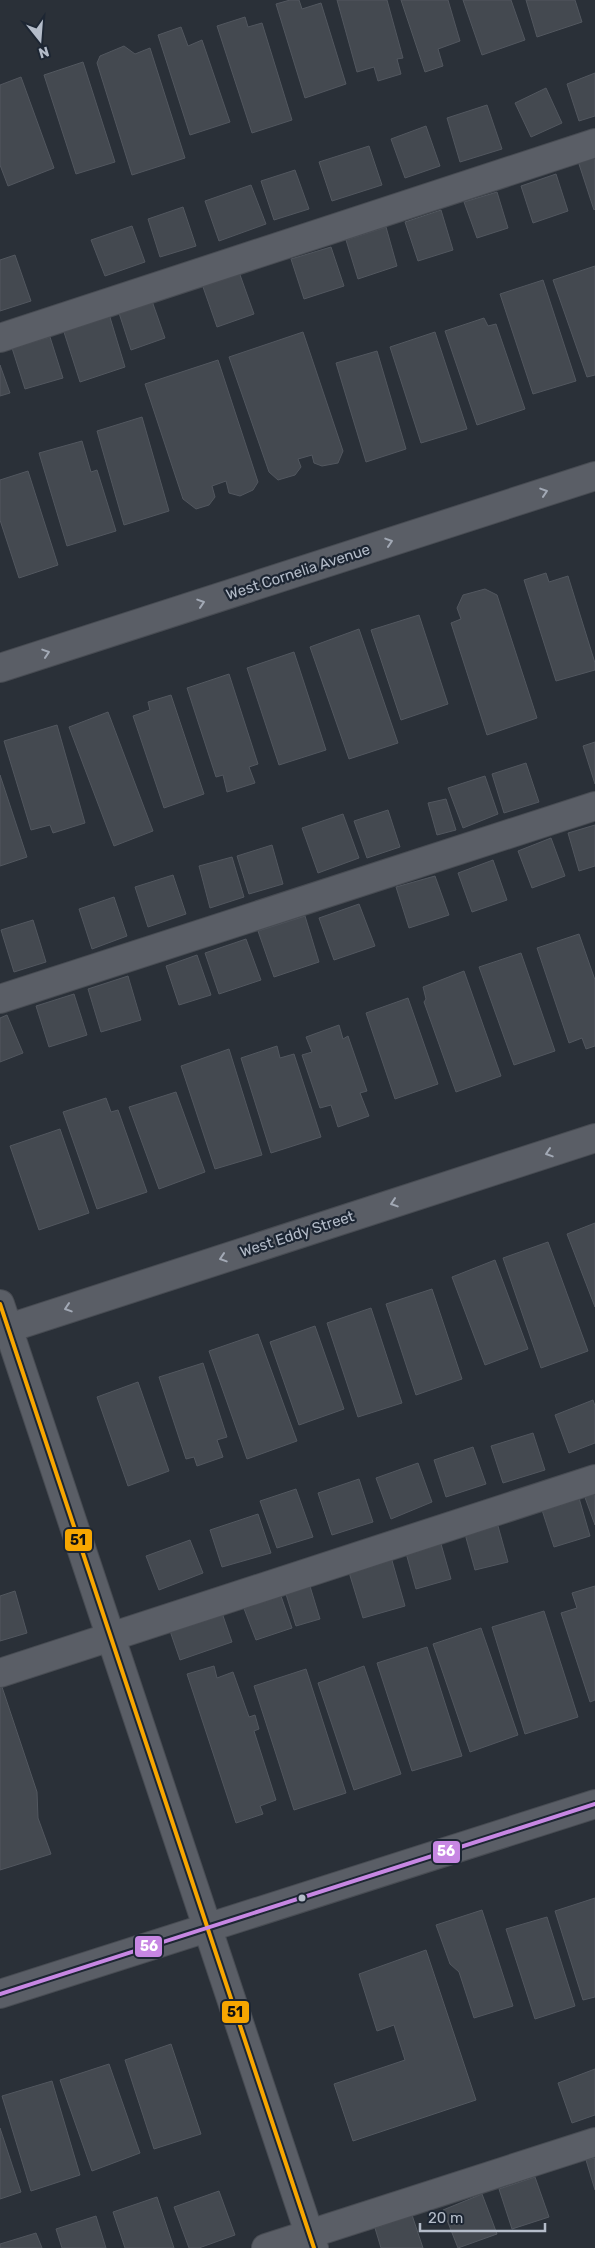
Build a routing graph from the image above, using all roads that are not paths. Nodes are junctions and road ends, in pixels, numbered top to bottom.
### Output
1 (595, 143) edge
2 (0, 338) edge
3 (595, 476) edge
4 (0, 668) edge
5 (595, 806) edge
6 (0, 999) edge
7 (595, 1138) edge
8 (3, 1321) edge
9 (595, 1480) edge
10 (110, 1637) junction
11 (0, 1673) edge
12 (595, 1804) edge
13 (207, 1928) junction
14 (0, 1994) edge
15 (595, 2142) edge
16 (312, 2241) edge
17 (266, 2248) edge

1 - 2 street
4 -> 3 street, West Cornelia Avenue
5 - 6 street
7 -> 8 street, West Eddy Street
8 - 10 street
9 - 10 street
10 - 11 street
10 - 13 street
12 - 13 street
13 - 14 street
13 - 16 street
15 - 16 street
16 - 17 street

